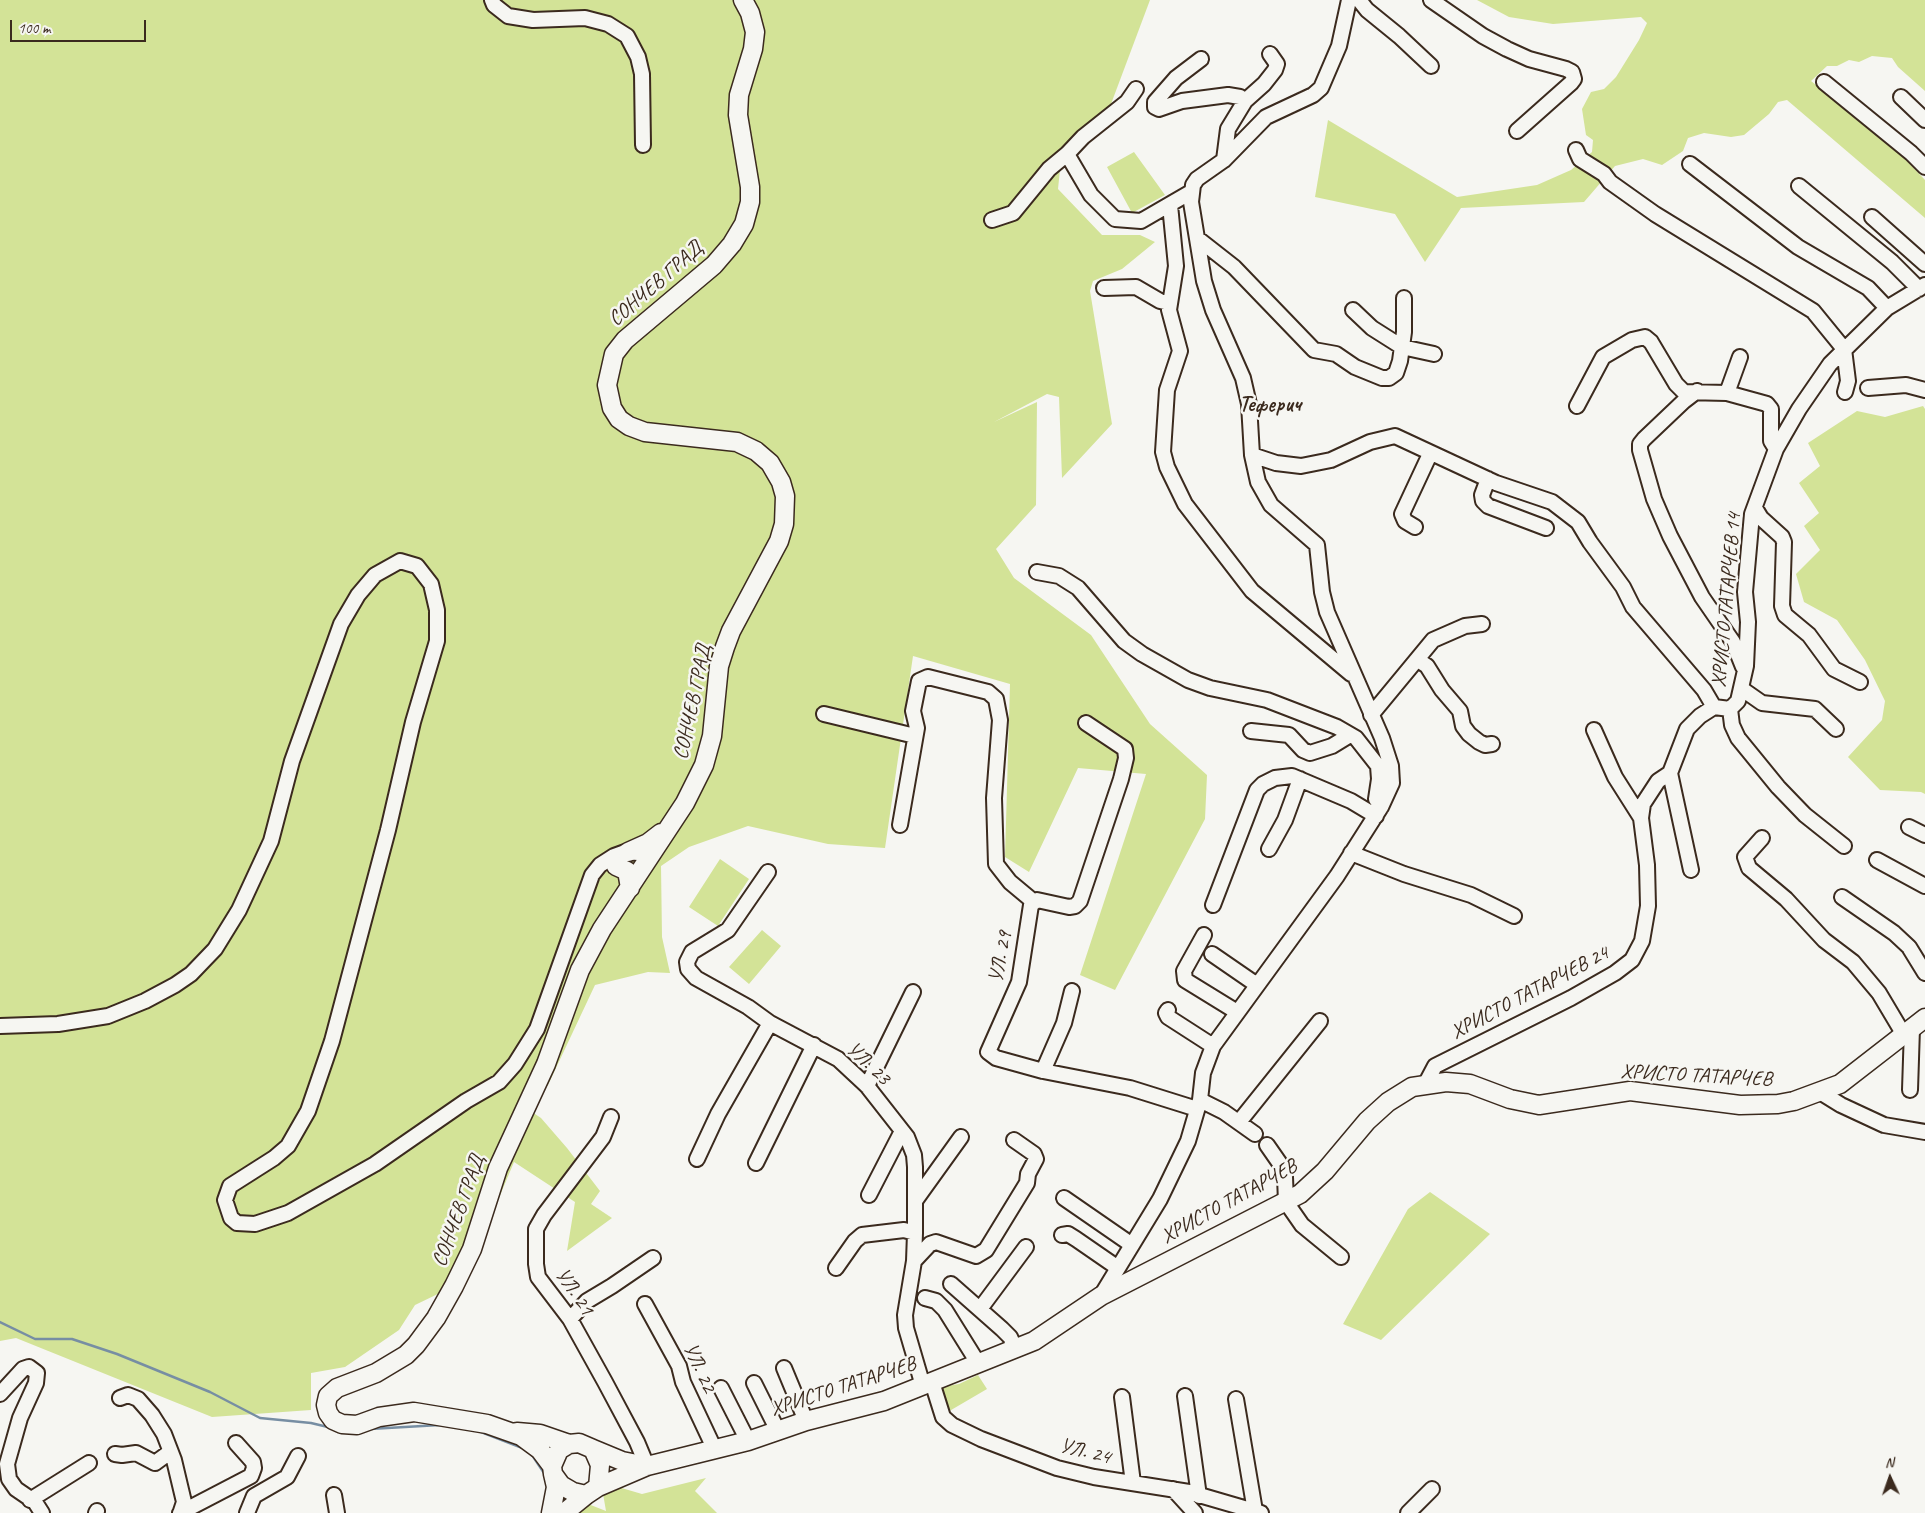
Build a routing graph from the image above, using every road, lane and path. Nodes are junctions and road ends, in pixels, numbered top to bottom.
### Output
1 (492, 0) edge
2 (743, 0) edge
3 (1349, 0) edge
4 (1359, 0) edge
5 (1431, 0) edge
6 (1270, 54) dead end
7 (1201, 59) dead end
8 (1431, 66) dead end
9 (1824, 82) dead end
10 (1136, 89) dead end
11 (1901, 97) dead end
12 (1245, 101) junction
13 (1925, 120) edge
14 (1517, 131) dead end
15 (643, 145) dead end
16 (1576, 150) dead end
17 (1067, 154) junction
18 (1224, 160) junction
19 (1690, 164) dead end
20 (1925, 168) edge
21 (1799, 186) dead end
22 (1191, 192) junction
23 (1170, 205) junction
24 (1872, 217) dead end
25 (992, 220) dead end
26 (1197, 238) junction
27 (1925, 264) edge
28 (1922, 287) edge
29 (1104, 288) dead end
30 (1404, 298) dead end
31 (1169, 303) junction
32 (1887, 308) junction
33 (1353, 310) dead end
34 (1402, 347) junction
35 (1844, 349) junction
36 (1434, 354) dead end
37 (1740, 357) dead end
38 (1868, 388) dead end
39 (1925, 390) edge
40 (1697, 391) junction
41 (1726, 392) junction
42 (1845, 392) dead end
43 (1576, 406) dead end
44 (1776, 449) junction
45 (1430, 454) junction
46 (1252, 455) junction
47 (1488, 479) junction
48 (1755, 508) junction
49 (1415, 527) dead end
50 (1546, 528) dead end
51 (1037, 572) dead end
52 (1482, 624) dead end
53 (1418, 660) junction
54 (1745, 673) junction
55 (1355, 677) junction
56 (1860, 682) dead end
57 (1742, 689) junction
58 (1714, 707) junction
59 (1730, 709) junction
60 (824, 714) dead end
61 (1371, 715) junction
62 (1086, 723) dead end
63 (1836, 729) dead end
64 (1594, 730) dead end
65 (1251, 731) dead end
66 (1350, 735) junction
67 (916, 736) junction
68 (1492, 744) dead end
69 (1670, 773) junction
70 (1300, 779) junction
71 (1378, 811) junction
72 (1641, 818) junction
73 (671, 824) junction
74 (900, 825) dead end
75 (1909, 827) dead end
76 (1925, 834) edge
77 (1762, 838) dead end
78 (1844, 846) dead end
79 (1269, 849) dead end
80 (628, 852) junction
81 (1351, 853) junction
82 (1877, 860) dead end
83 (646, 865) junction
84 (616, 866) junction
85 (1691, 870) dead end
86 (768, 872) dead end
87 (590, 883) junction
88 (1925, 886) edge
89 (630, 888) junction
90 (1842, 897) dead end
91 (1034, 902) junction
92 (1214, 905) dead end
93 (1514, 916) dead end
94 (1204, 935) dead end
95 (1212, 954) dead end
96 (1925, 973) edge
97 (1257, 985) junction
98 (1072, 990) dead end
99 (912, 992) dead end
100 (1168, 1010) dead end
101 (1237, 1012) junction
102 (1320, 1021) dead end
103 (770, 1023) junction
104 (0, 1026) edge
105 (1913, 1027) edge
106 (814, 1045) junction
107 (1213, 1046) junction
108 (1044, 1071) junction
109 (1426, 1083) junction
110 (866, 1086) junction
111 (1910, 1090) dead end
112 (1820, 1092) junction
113 (1199, 1105) junction
114 (611, 1117) dead end
115 (1238, 1122) junction
116 (902, 1131) junction
117 (1925, 1132) edge
118 (1255, 1134) dead end
119 (961, 1137) dead end
120 (1014, 1140) dead end
121 (1267, 1146) dead end
122 (697, 1159) dead end
123 (756, 1163) dead end
124 (869, 1195) dead end
125 (1064, 1198) dead end
126 (914, 1202) junction
127 (1286, 1202) junction
128 (915, 1233) junction
129 (1062, 1235) dead end
130 (1132, 1245) junction
131 (1026, 1247) dead end
132 (1341, 1257) dead end
133 (653, 1258) dead end
134 (914, 1261) junction
135 (836, 1268) dead end
136 (1118, 1268) junction
137 (952, 1284) dead end
138 (1101, 1296) junction
139 (925, 1298) dead end
140 (645, 1304) dead end
141 (980, 1309) junction
142 (570, 1320) junction
143 (1014, 1348) junction
144 (978, 1363) junction
145 (784, 1368) dead end
146 (754, 1383) dead end
147 (928, 1384) junction
148 (721, 1388) dead end
149 (0, 1394) edge
150 (1185, 1396) dead end
151 (1122, 1397) dead end
152 (120, 1398) dead end
153 (1236, 1399) dead end
154 (806, 1422) junction
155 (778, 1431) junction
156 (510, 1432) junction
157 (748, 1441) junction
158 (236, 1443) dead end
159 (570, 1444) junction
160 (714, 1448) junction
161 (593, 1449) junction
162 (170, 1452) junction
163 (115, 1454) dead end
164 (298, 1456) dead end
165 (89, 1463) dead end
166 (646, 1466) junction
167 (553, 1470) junction
168 (1133, 1483) junction
169 (1432, 1489) dead end
170 (1173, 1490) junction
171 (592, 1491) junction
172 (334, 1495) dead end
173 (1199, 1496) junction
174 (30, 1500) junction
175 (1222, 1501) junction
176 (180, 1512) edge
177 (1258, 1512) edge
178 (42, 1513) edge
179 (247, 1513) edge
180 (337, 1513) edge
181 (551, 1513) edge
182 (564, 1513) edge
183 (1195, 1513) edge
184 (1234, 1513) edge
185 (1408, 1513) edge

1 - 15 street
2 - 73 main road, СОНЧЕВ ГРАД
3 - 18 street
4 - 8 street
5 - 14 street
6 - 12 street
7 - 12 street
9 - 20 street
10 - 17 street
11 - 13 street
12 - 18 street
16 - 35 street
17 - 23 street
17 - 25 street
18 - 22 street
19 - 32 street
21 - 28 street
22 - 23 street
22 - 26 street
23 - 31 street
24 - 27 street
26 - 34 street
26 - 46 street
28 - 32 street, ХРИСТО ТАТАРЧЕВ 14
29 - 31 street
30 - 34 street
31 - 55 street
32 - 35 street, ХРИСТО ТАТАРЧЕВ 14
33 - 34 street
34 - 36 street
35 - 42 street
35 - 44 street, ХРИСТО ТАТАРЧЕВ 14
37 - 41 street
38 - 39 street
40 - 41 street
40 - 43 street
40 - 54 street
41 - 44 street
44 - 48 street, ХРИСТО ТАТАРЧЕВ 14
45 - 46 street
45 - 47 street
45 - 49 street
46 - 55 street
47 - 50 street
47 - 58 street
48 - 54 street, ХРИСТО ТАТАРЧЕВ 14
48 - 56 street
51 - 66 street
52 - 53 street
53 - 61 street
53 - 68 street
54 - 57 street, ХРИСТО ТАТАРЧЕВ 14
55 - 61 street
57 - 59 street, ХРИСТО ТАТАРЧЕВ 14
57 - 63 street
58 - 59 street
58 - 69 street, ХРИСТО ТАТАРЧЕВ 24
59 - 78 street
60 - 67 street
61 - 71 street
62 - 91 street
64 - 72 street
65 - 66 street
66 - 71 street
67 - 74 street
67 - 91 street
69 - 72 street, ХРИСТО ТАТАРЧЕВ 24
69 - 85 street
70 - 71 street
70 - 79 street
70 - 92 street
71 - 81 street
72 - 109 street, ХРИСТО ТАТАРЧЕВ 24
73 - 80 main road
73 - 83 main road, СОНЧЕВ ГРАД
75 - 76 street
77 - 105 street
80 - 83 street
80 - 87 street
81 - 93 street
81 - 97 street
82 - 88 street
83 - 84 street
83 - 89 main road, СОНЧЕВ ГРАД
84 - 87 street
84 - 89 main road
86 - 103 street, УЛ. 23
87 - 104 street
89 - 156 main road, СОНЧЕВ ГРАД
90 - 96 street
91 - 108 street, УЛ. 29
94 - 101 street
95 - 97 street
97 - 101 street
98 - 108 street
99 - 110 street
100 - 107 street
101 - 107 street
102 - 115 street
103 - 106 street, УЛ. 23
103 - 122 street
105 - 111 street
105 - 112 main road, ХРИСТО ТАТАРЧЕВ
106 - 110 street, УЛ. 23
106 - 123 street
107 - 113 street
108 - 113 street, УЛ. 29
109 - 112 main road, ХРИСТО ТАТАРЧЕВ
109 - 127 main road, ХРИСТО ТАТАРЧЕВ
110 - 116 street, УЛ. 23
112 - 117 street
113 - 115 street, УЛ. 29
113 - 130 street
114 - 142 street, УЛ. 21
115 - 118 street, УЛ. 29
116 - 124 street
116 - 126 street, УЛ. 23
119 - 126 street
120 - 134 street
121 - 127 street
125 - 130 street
126 - 128 street, УЛ. 23
127 - 132 street
127 - 138 main road, ХРИСТО ТАТАРЧЕВ
128 - 134 street, УЛ. 23
128 - 135 street
129 - 136 street
130 - 136 street
131 - 141 street
133 - 142 street
134 - 147 street, УЛ. 23
136 - 138 street
137 - 141 street
138 - 143 main road, ХРИСТО ТАТАРЧЕВ
139 - 144 street
140 - 160 street, УЛ. 22
141 - 143 street
142 - 166 street, УЛ. 21
143 - 144 main road, ХРИСТО ТАТАРЧЕВ
144 - 147 main road, ХРИСТО ТАТАРЧЕВ
145 - 154 street
146 - 155 street
147 - 154 main road, ХРИСТО ТАТАРЧЕВ
147 - 168 street, УЛ. 24
148 - 157 street
149 - 174 street
150 - 173 street
151 - 168 street
152 - 162 street
153 - 177 street
154 - 155 main road, ХРИСТО ТАТАРЧЕВ
155 - 157 main road, ХРИСТО ТАТАРЧЕВ
156 - 159 main road
156 - 167 main road
157 - 160 main road, ХРИСТО ТАТАРЧЕВ
158 - 176 street
159 - 161 main road
159 - 167 main road
160 - 166 main road, ХРИСТО ТАТАРЧЕВ
161 - 166 main road, ХРИСТО ТАТАРЧЕВ
161 - 171 main road
162 - 163 street
162 - 176 street
164 - 179 street
165 - 174 street
166 - 171 main road, ХРИСТО ТАТАРЧЕВ
167 - 171 main road
167 - 181 main road
168 - 170 street, УЛ. 24
169 - 185 street
170 - 173 street, УЛ. 24
170 - 183 street
171 - 182 main road, ХРИСТО ТАТАРЧЕВ
172 - 180 street
173 - 175 street, УЛ. 24
174 - 178 street
175 - 177 street, УЛ. 24
175 - 184 street

